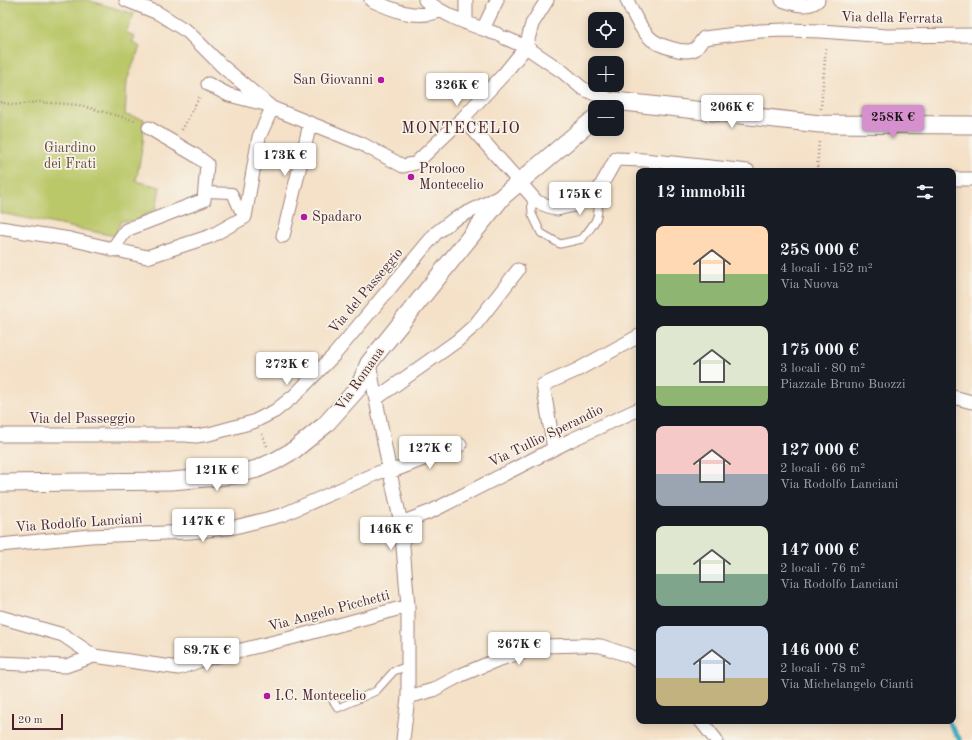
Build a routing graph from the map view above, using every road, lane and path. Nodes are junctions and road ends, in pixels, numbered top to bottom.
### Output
1 (126, 0) edge
2 (370, 0) edge
3 (425, 0) edge
4 (466, 0) edge
5 (497, 0) edge
6 (547, 0) edge
7 (627, 0) edge
8 (782, 0) edge
9 (818, 0) edge
10 (440, 11) junction
11 (466, 23) junction
12 (483, 29) junction
13 (827, 32) junction
14 (972, 35) edge
15 (526, 47) junction
16 (208, 84) joint
17 (605, 100) edge
18 (0, 102) edge
19 (624, 105) edge
20 (271, 106) junction
21 (463, 118) junction
22 (310, 124) junction
23 (588, 124) edge
24 (820, 124) junction
25 (972, 125) edge
26 (149, 128) joint
27 (175, 143) junction
28 (720, 168) edge
29 (817, 168) edge
30 (956, 179) edge
31 (972, 179) edge
32 (520, 181) junction
33 (598, 191) junction
34 (205, 192) junction
35 (531, 195) junction
36 (503, 196) junction
37 (246, 211) junction
38 (0, 228) edge
39 (283, 236) dead end
40 (112, 250) junction
41 (518, 270) dead end
42 (636, 338) edge
43 (369, 363) junction
44 (377, 398) junction
45 (956, 398) edge
46 (972, 402) edge
47 (636, 410) edge
48 (257, 420) junction
49 (0, 435) edge
50 (460, 445) dead end
51 (554, 449) junction
52 (275, 461) junction
53 (390, 470) junction
54 (0, 483) edge
55 (402, 523) junction
56 (0, 545) edge
57 (408, 606) junction
58 (0, 617) edge
59 (94, 656) junction
60 (636, 660) edge
61 (0, 662) edge
62 (408, 666) junction
63 (330, 696) dead end
64 (408, 697) junction
65 (703, 724) edge
66 (403, 740) edge
67 (716, 740) edge

1 - 20 street
2 - 10 street
3 - 10 street
4 - 11 street
5 - 12 street
6 - 15 street
7 - 13 street, Via della Ferrata
8 - 9 street
10 - 11 street
11 - 12 street
12 - 15 street
13 - 14 street, Via della Ferrata
13 - 24 path
15 - 17 street
15 - 21 street
16 - 20 street
16 - 27 path
18 - 26 path
19 - 24 street
20 - 22 street
20 - 37 street
21 - 22 street
21 - 32 street
22 - 39 street
23 - 32 street, Via Romana
24 - 25 street
24 - 29 path
26 - 27 street
27 - 34 street
28 - 33 street
30 - 31 street
32 - 35 street
32 - 36 street, Via Romana
33 - 35 street
33 - 35 lane
34 - 37 street
34 - 40 street
36 - 43 street, Via Romana
36 - 48 street, Via del Passeggio
37 - 40 street
38 - 40 street
41 - 44 street
42 - 51 street
43 - 44 street
43 - 52 street, Via Romana
44 - 53 street
45 - 46 street
47 - 51 street, Via Tullio Sperandio
48 - 49 street, Via del Passeggio
48 - 52 path
50 - 53 street, Via Rodolfo Lanciani
51 - 55 street, Via Tullio Sperandio
52 - 54 street, Via Romana
53 - 55 street
53 - 56 street, Via Rodolfo Lanciani
55 - 57 street
57 - 59 street, Via Angelo Picchetti
57 - 62 street
58 - 59 street
59 - 61 street, Via Angelo Picchetti
60 - 64 street
62 - 63 lane
62 - 64 street
64 - 66 street
65 - 67 street

